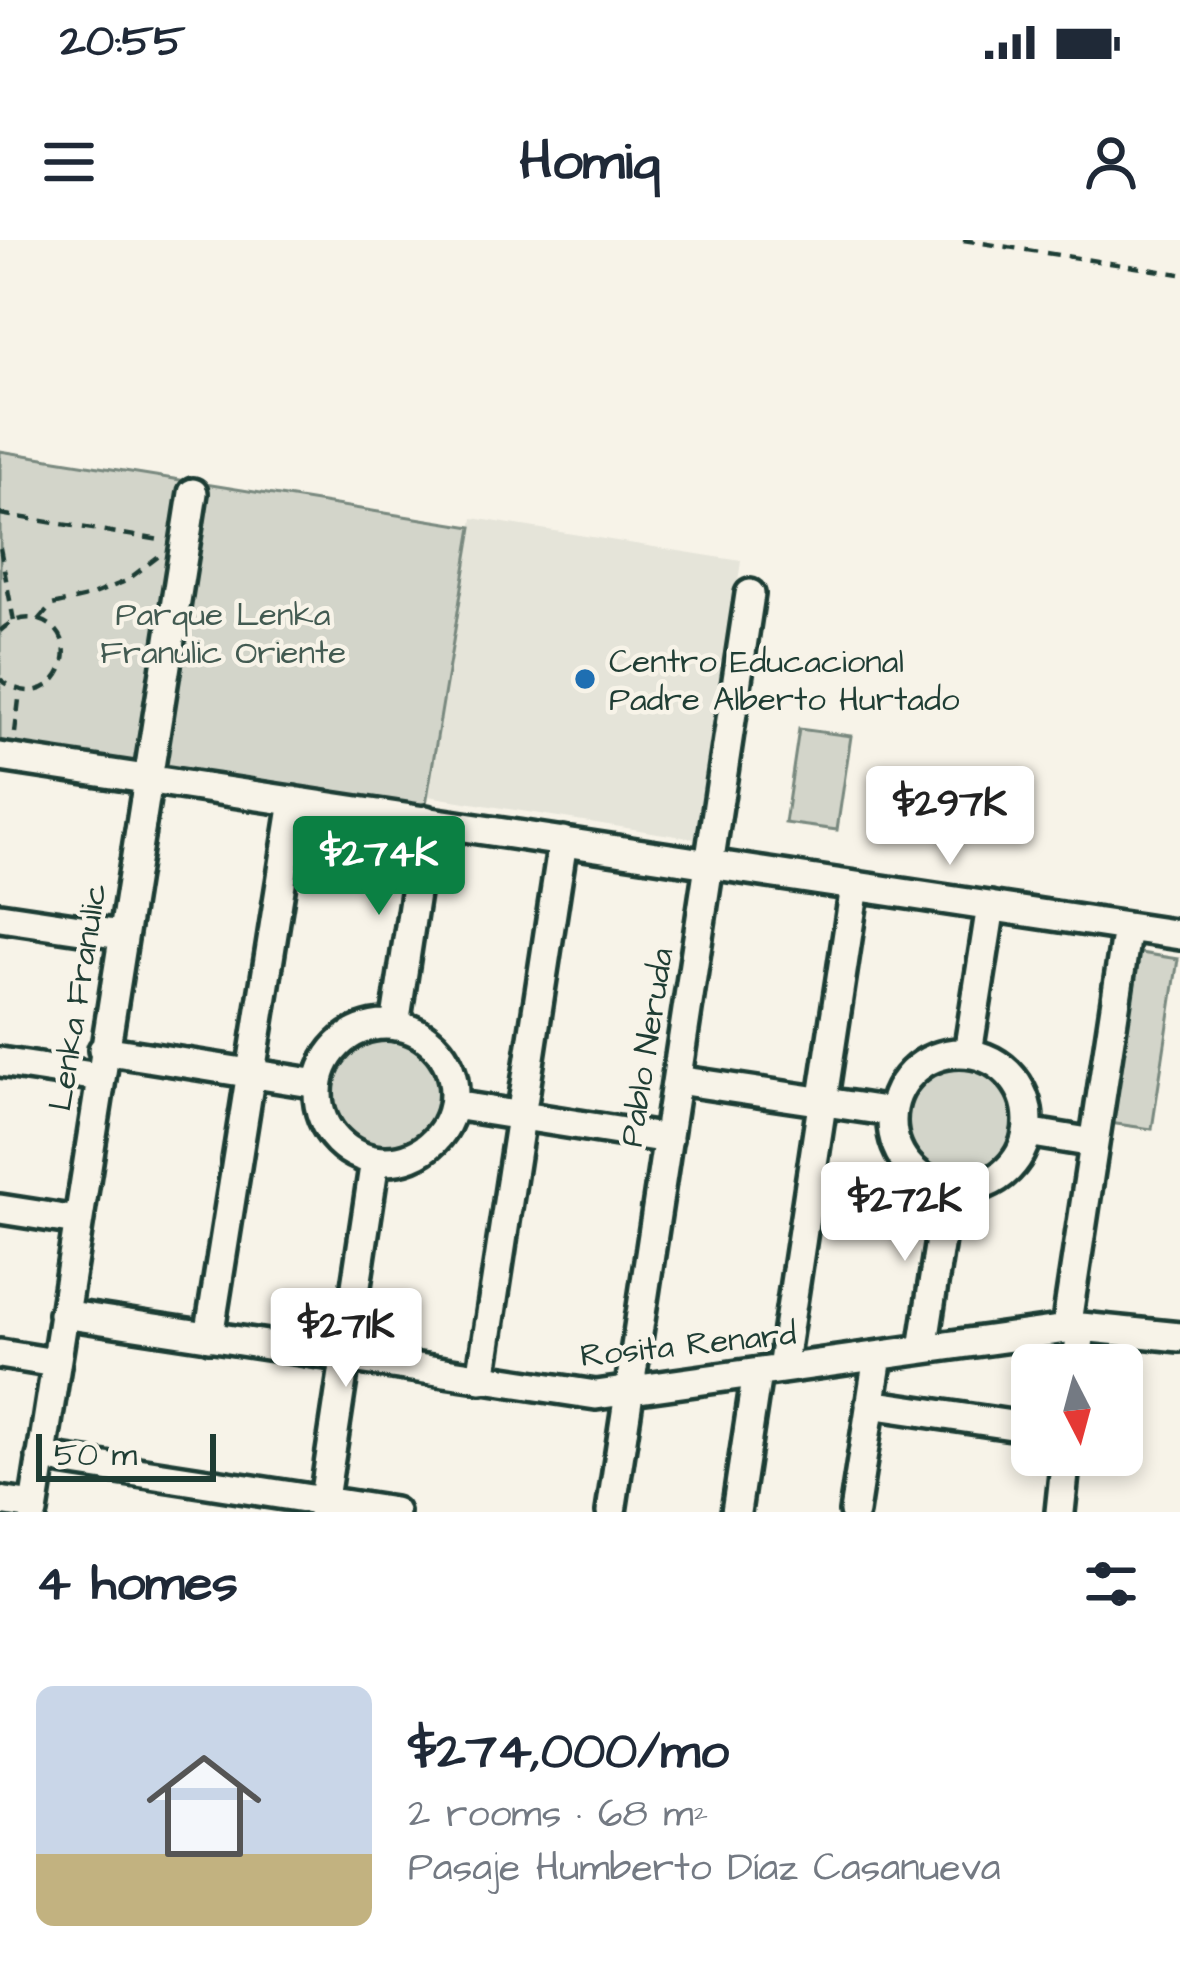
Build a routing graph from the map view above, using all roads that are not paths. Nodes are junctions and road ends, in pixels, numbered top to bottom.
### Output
1 (194, 493) dead end
2 (751, 594) dead end
3 (7, 748) edge
4 (149, 781) junction
5 (294, 801) junction
6 (426, 820) junction
7 (562, 841) junction
8 (710, 863) junction
9 (855, 886) junction
10 (991, 906) junction
11 (0, 917) edge
12 (1127, 927) junction
13 (121, 935) junction
14 (1180, 935) edge
15 (395, 1026) junction
16 (968, 1053) junction
17 (0, 1062) edge
18 (101, 1063) junction
19 (249, 1073) junction
20 (677, 1080) junction
21 (318, 1084) junction
22 (822, 1101) junction
23 (453, 1105) junction
24 (892, 1112) junction
25 (521, 1115) junction
26 (1027, 1132) junction
27 (668, 1139) junction
28 (1094, 1143) junction
29 (375, 1160) junction
30 (948, 1188) junction
31 (0, 1209) edge
32 (77, 1220) junction
33 (63, 1314) junction
34 (1074, 1328) junction
35 (209, 1336) junction
36 (1180, 1337) edge
37 (1075, 1344) edge
38 (923, 1349) junction
39 (0, 1354) edge
40 (878, 1356) junction
41 (344, 1358) junction
42 (55, 1363) junction
43 (770, 1371) junction
44 (481, 1379) junction
45 (629, 1391) junction
46 (870, 1404) junction
47 (1011, 1425) edge
48 (41, 1457) junction
49 (1064, 1476) edge
50 (0, 1501) edge
51 (322, 1507) edge
52 (33, 1509) edge
53 (394, 1512) edge
54 (611, 1512) edge
55 (736, 1512) edge
56 (854, 1512) edge
57 (1060, 1512) edge

1 - 4 street, Lenka Franulic
2 - 8 street, Pablo Neruda
3 - 4 street
4 - 5 street
4 - 13 street, Lenka Franulic
5 - 6 street
5 - 19 street
6 - 7 street
6 - 15 street
7 - 8 street
7 - 25 street
8 - 9 street
8 - 20 street, Pablo Neruda
9 - 10 street
9 - 22 street
10 - 12 street
10 - 16 street
11 - 13 street
12 - 14 street
12 - 28 street
13 - 18 street, Lenka Franulic
15 - 21 street
15 - 23 street
16 - 24 street
16 - 26 street
17 - 18 street
18 - 19 street
18 - 32 street, Lenka Franulic
19 - 21 street
19 - 35 street
20 - 22 street
20 - 27 street, Pablo Neruda
21 - 29 street
22 - 24 street
22 - 43 street
23 - 25 street
23 - 29 street
24 - 30 street
25 - 27 street
25 - 44 street
26 - 28 street
26 - 30 street
27 - 45 street, Pablo Neruda
28 - 34 street
29 - 41 street
30 - 38 street
31 - 32 street
32 - 33 street, Lenka Franulic
33 - 35 street, Rosita Renard
33 - 42 street, Lenka Franulic
34 - 36 street, Rosita Renard
34 - 37 street
34 - 38 street, Rosita Renard
35 - 41 street, Rosita Renard
38 - 40 street, Rosita Renard
39 - 42 street
40 - 43 street, Rosita Renard
40 - 46 street
41 - 44 street, Rosita Renard
41 - 51 street
42 - 48 street, Lenka Franulic
43 - 45 street, Rosita Renard
43 - 55 street
44 - 45 street, Rosita Renard
45 - 54 street, Pablo Neruda
46 - 47 street
46 - 56 street
48 - 51 street
48 - 52 street, Lenka Franulic
49 - 57 street
50 - 52 street
51 - 53 street

